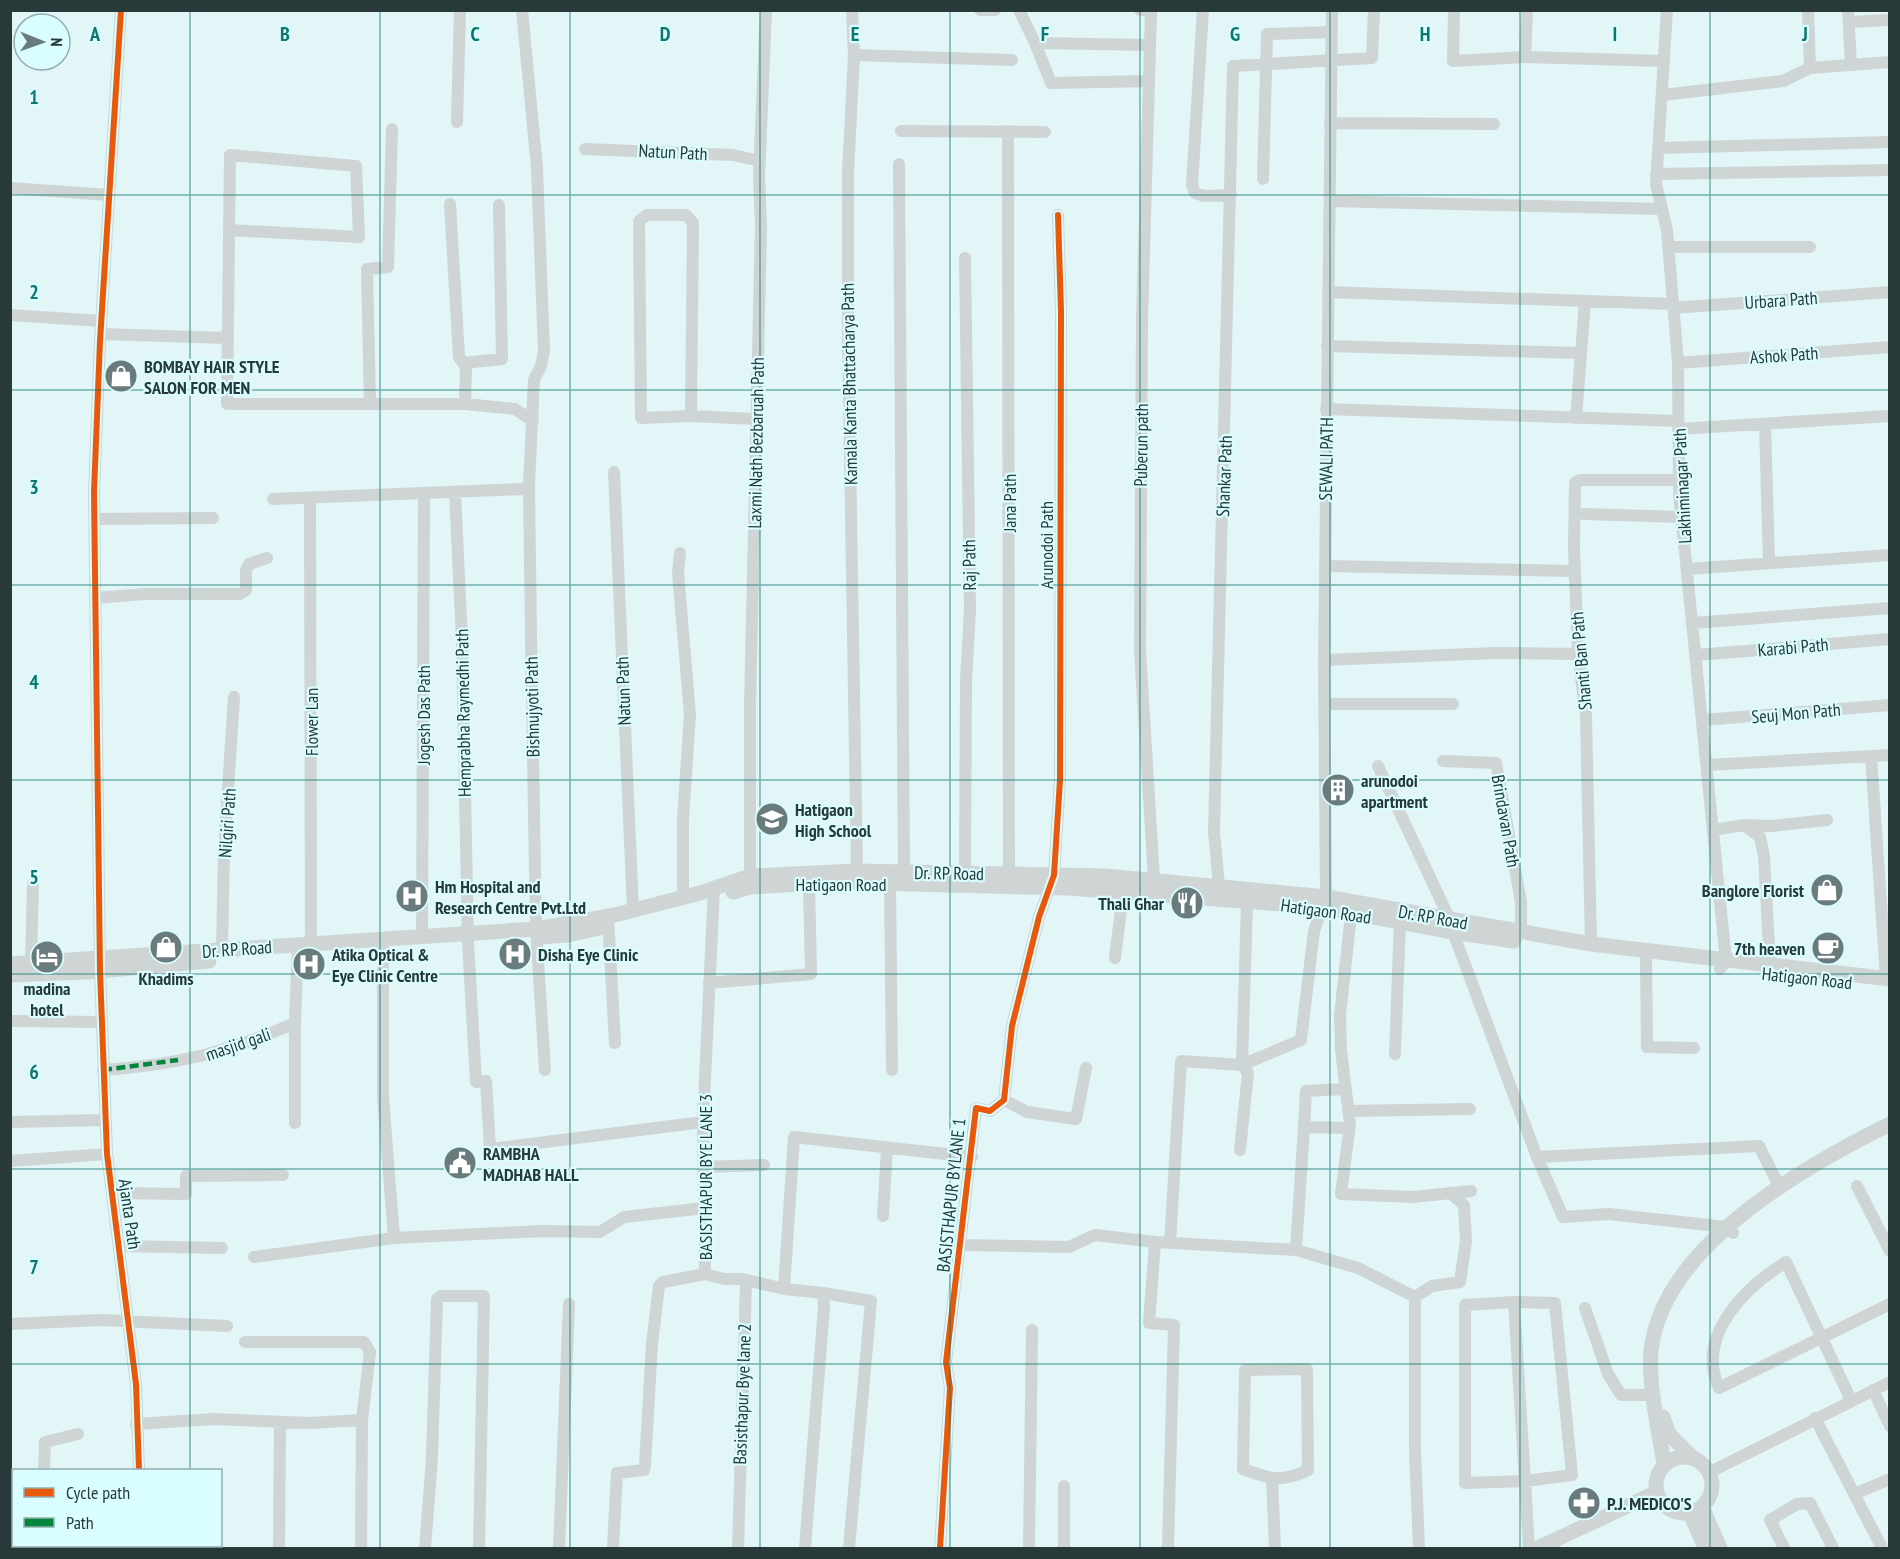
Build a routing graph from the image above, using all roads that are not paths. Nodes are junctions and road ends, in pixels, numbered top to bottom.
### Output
1 (121, 10) edge
2 (460, 10) edge
3 (522, 10) edge
4 (766, 10) edge
5 (852, 10) edge
6 (980, 10) edge
7 (995, 10) edge
8 (1019, 10) edge
9 (1140, 10) edge
10 (1203, 10) edge
11 (1332, 10) edge
12 (1374, 10) edge
13 (1454, 10) edge
14 (1527, 10) edge
15 (1667, 10) edge
16 (1808, 10) edge
17 (1150, 11) edge
18 (1849, 16) edge
19 (1890, 20) edge
20 (1331, 32) junction
21 (1035, 43) junction
22 (1150, 45) junction
23 (854, 55) junction
24 (1525, 57) junction
25 (1330, 58) junction
26 (1012, 60) dead end
27 (1665, 61) junction
28 (1890, 62) edge
29 (1266, 64) junction
30 (1851, 65) junction
31 (1810, 69) junction
32 (1149, 81) junction
33 (1664, 95) junction
34 (457, 122) dead end
35 (1330, 123) junction
36 (1494, 124) dead end
37 (392, 129) dead end
38 (901, 131) dead end
39 (1008, 132) junction
40 (1045, 132) dead end
41 (1890, 142) edge
42 (1659, 148) junction
43 (585, 149) dead end
44 (760, 161) junction
45 (899, 164) dead end
46 (1890, 170) edge
47 (1656, 174) junction
48 (1263, 179) dead end
49 (10, 188) edge
50 (109, 195) junction
51 (1231, 195) junction
52 (1330, 201) junction
53 (450, 204) dead end
54 (499, 205) dead end
55 (1662, 209) junction
56 (1058, 215) dead end
57 (229, 230) junction
58 (1668, 247) junction
59 (1810, 247) dead end
60 (965, 258) dead end
61 (1328, 292) junction
62 (1890, 292) edge
63 (1585, 301) junction
64 (1673, 306) junction
65 (10, 315) edge
66 (100, 327) junction
67 (228, 338) junction
68 (1327, 346) junction
69 (1890, 347) edge
70 (1580, 353) junction
71 (463, 363) junction
72 (1678, 363) junction
73 (370, 404) junction
74 (465, 404) junction
75 (1326, 409) junction
76 (692, 416) junction
77 (1890, 416) edge
78 (1576, 418) junction
79 (756, 419) junction
80 (533, 422) junction
81 (1765, 424) junction
82 (1678, 425) junction
83 (614, 472) dead end
84 (1678, 480) junction
85 (529, 485) junction
86 (455, 492) junction
87 (424, 494) junction
88 (310, 498) junction
89 (273, 499) dead end
90 (1584, 514) dead end
91 (1681, 517) junction
92 (213, 518) dead end
93 (95, 519) junction
94 (680, 553) dead end
95 (1890, 555) edge
96 (267, 558) dead end
97 (1769, 563) junction
98 (1325, 566) junction
99 (1687, 570) junction
100 (1575, 571) junction
101 (96, 598) junction
102 (1890, 608) edge
103 (1693, 623) junction
104 (1890, 639) edge
105 (1578, 654) junction
106 (1697, 655) junction
107 (1324, 660) junction
108 (234, 697) dead end
109 (1324, 704) junction
110 (1453, 704) dead end
111 (1890, 705) edge
112 (1703, 720) junction
113 (1890, 754) edge
114 (1871, 756) junction
115 (1443, 761) dead end
116 (1707, 765) junction
117 (1378, 766) dead end
118 (1827, 820) dead end
119 (1744, 825) junction
120 (1713, 830) junction
121 (857, 871) junction
122 (904, 872) junction
123 (965, 873) junction
124 (1009, 874) junction
125 (1154, 879) junction
126 (750, 881) junction
127 (1051, 881) junction
128 (809, 883) junction
129 (890, 883) junction
130 (33, 884) dead end
131 (1219, 886) junction
132 (1123, 892) junction
133 (713, 893) junction
134 (683, 897) junction
135 (1247, 902) junction
136 (1323, 902) junction
137 (1352, 907) junction
138 (633, 910) junction
139 (608, 921) junction
140 (1400, 922) junction
141 (1452, 926) junction
142 (1521, 932) junction
143 (536, 933) junction
144 (422, 936) junction
145 (468, 938) junction
146 (1591, 944) junction
147 (383, 948) junction
148 (302, 949) junction
149 (222, 950) junction
150 (1115, 958) dead end
151 (1646, 959) junction
152 (31, 963) junction
153 (10, 964) edge
154 (1723, 965) junction
155 (100, 966) junction
156 (1770, 966) junction
157 (10, 975) edge
158 (1888, 981) edge
159 (709, 983) junction
160 (10, 1021) edge
161 (102, 1022) junction
162 (295, 1023) junction
163 (615, 1043) dead end
164 (1694, 1048) dead end
165 (1395, 1054) dead end
166 (1242, 1065) junction
167 (1086, 1068) dead end
168 (104, 1070) junction
169 (545, 1070) dead end
170 (892, 1070) dead end
171 (1346, 1089) junction
172 (1004, 1100) junction
173 (1470, 1109) dead end
174 (1348, 1111) junction
175 (105, 1120) junction
176 (10, 1122) edge
177 (704, 1122) junction
178 (295, 1123) dead end
179 (1890, 1124) edge
180 (1304, 1127) junction
181 (1349, 1128) junction
182 (1890, 1135) edge
183 (887, 1148) junction
184 (1240, 1150) dead end
185 (107, 1154) junction
186 (972, 1157) junction
187 (1537, 1157) junction
188 (10, 1161) edge
189 (764, 1165) dead end
190 (704, 1167) junction
191 (282, 1175) dead end
192 (1779, 1186) junction
193 (1857, 1186) dead end
194 (1471, 1191) dead end
195 (112, 1193) junction
196 (1450, 1193) junction
197 (705, 1208) junction
198 (883, 1216) dead end
199 (1730, 1230) junction
200 (394, 1238) junction
201 (1155, 1242) junction
202 (1170, 1243) junction
203 (962, 1245) junction
204 (119, 1246) junction
205 (222, 1248) dead end
206 (1296, 1250) junction
207 (1890, 1251) edge
208 (254, 1257) dead end
209 (705, 1274) junction
210 (742, 1280) junction
211 (784, 1290) junction
212 (823, 1293) junction
213 (1415, 1297) junction
214 (1514, 1302) junction
215 (569, 1304) dead end
216 (1890, 1304) edge
217 (1585, 1308) dead end
218 (10, 1323) edge
219 (128, 1323) junction
220 (228, 1326) dead end
221 (1032, 1330) dead end
222 (1821, 1337) junction
223 (245, 1342) dead end
224 (1890, 1382) edge
225 (1873, 1390) junction
226 (1654, 1395) junction
227 (1851, 1400) junction
228 (1815, 1418) junction
229 (362, 1420) junction
230 (280, 1422) junction
231 (136, 1424) junction
232 (1890, 1426) edge
233 (78, 1434) dead end
234 (1692, 1457) junction
235 (1664, 1464) junction
236 (44, 1469) edge
237 (139, 1469) edge
238 (1710, 1472) junction
239 (1272, 1479) junction
240 (1890, 1479) edge
241 (1525, 1482) junction
242 (1064, 1486) dead end
243 (1854, 1494) junction
244 (1659, 1496) junction
245 (1696, 1510) junction
246 (1883, 1544) edge
247 (279, 1548) edge
248 (361, 1548) edge
249 (425, 1548) edge
250 (479, 1548) edge
251 (559, 1548) edge
252 (614, 1548) edge
253 (738, 1548) edge
254 (805, 1548) edge
255 (849, 1548) edge
256 (940, 1548) edge
257 (1029, 1548) edge
258 (1064, 1548) edge
259 (1168, 1548) edge
260 (1275, 1548) edge
261 (1419, 1548) edge
262 (1529, 1548) edge
263 (1538, 1548) edge
264 (1559, 1548) edge
265 (1705, 1548) edge
266 (1720, 1548) edge
267 (1784, 1548) edge
268 (1833, 1548) edge

1 - 50 street, Ajanta Path
2 - 34 street
3 - 80 street, Bishnujyoti Path
4 - 44 street, Laxmi Nath Bezbaruah Path
5 - 23 street, Kamala Kanta Bhattacharya Path
6 - 7 street
8 - 21 street
9 - 17 street
10 - 51 street
11 - 20 street, SEWALI PATH
12 - 25 street
13 - 24 street
14 - 24 street
15 - 27 street, Lakhiminagar Path
16 - 31 street
17 - 22 street, Puberun path
18 - 19 street
18 - 30 street
20 - 25 street, SEWALI PATH
20 - 29 street
21 - 22 street
21 - 32 street
22 - 32 street, Puberun path
23 - 26 street
23 - 121 street, Kamala Kanta Bhattacharya Path
24 - 27 street
25 - 29 street
25 - 35 street, SEWALI PATH
27 - 33 street, Lakhiminagar Path
28 - 30 street
29 - 48 street
29 - 51 street, Shankar Path
30 - 31 street
31 - 33 street
32 - 125 street, Puberun path
33 - 42 street, Lakhiminagar Path
35 - 36 street
35 - 52 street, SEWALI PATH
37 - 73 street
38 - 39 street
39 - 40 street
39 - 124 street, Jana Path
41 - 42 street
42 - 47 street, Lakhiminagar Path
43 - 44 street, Natun Path
44 - 79 street, Laxmi Nath Bezbaruah Path
45 - 122 street
46 - 47 street
47 - 55 street, Lakhiminagar Path
49 - 50 street
50 - 66 street, Ajanta Path
51 - 131 street, Shankar Path
52 - 55 street
52 - 61 street, SEWALI PATH
53 - 71 street
54 - 71 street
55 - 58 street, Lakhiminagar Path
56 - 127 street, Arunodoi Path
57 - 57 street
57 - 67 street
58 - 59 street
58 - 64 street, Lakhiminagar Path
60 - 123 street, Raj Path
61 - 63 street, Urbara Path
61 - 68 street, SEWALI PATH
62 - 64 street, Urbara Path
63 - 64 street, Urbara Path
63 - 70 street
64 - 72 street, Lakhiminagar Path
65 - 66 street
66 - 67 street
66 - 93 street, Ajanta Path
67 - 73 street
68 - 70 street
68 - 75 street, SEWALI PATH
69 - 72 street, Ashok Path
70 - 78 street
71 - 74 street
72 - 82 street, Lakhiminagar Path
73 - 74 street
74 - 80 street
75 - 78 street
75 - 98 street, SEWALI PATH
76 - 76 street
76 - 79 street
77 - 81 street
78 - 82 street
79 - 126 street, Laxmi Nath Bezbaruah Path
80 - 85 street, Bishnujyoti Path
81 - 82 street
81 - 97 street
82 - 84 street, Lakhiminagar Path
83 - 138 street, Natun Path
84 - 91 street, Lakhiminagar Path
84 - 100 street, Shanti Ban Path
85 - 86 street
85 - 143 street, Bishnujyoti Path
86 - 87 street
86 - 145 street, Hemprabha Raymedhi Path
87 - 88 street
87 - 144 street, Jogesh Das Path
88 - 89 street
88 - 148 street, Flower Lan
90 - 91 street
91 - 99 street, Lakhiminagar Path
92 - 93 street
93 - 101 street, Ajanta Path
94 - 134 street
95 - 97 street
96 - 101 street
97 - 99 street
98 - 100 street
98 - 107 street, SEWALI PATH
99 - 103 street, Lakhiminagar Path
100 - 105 street, Shanti Ban Path
101 - 155 street, Ajanta Path
102 - 103 street
103 - 106 street, Lakhiminagar Path
104 - 106 street, Karabi Path
105 - 107 street
105 - 146 street, Shanti Ban Path
106 - 112 street, Lakhiminagar Path
107 - 109 street, SEWALI PATH
108 - 149 street, Nilgiri Path
109 - 110 street
109 - 136 street, SEWALI PATH
111 - 112 street, Seuj Mon Path
112 - 116 street, Lakhiminagar Path
113 - 114 street
114 - 116 street
114 - 158 street
115 - 142 street, Brindavan Path
116 - 120 street, Lakhiminagar Path
117 - 141 street
118 - 119 street
119 - 120 street
119 - 156 street
120 - 154 street, Lakhiminagar Path
121 - 122 main road, Dr. RP Road
121 - 126 main road, Dr. RP Road
122 - 123 main road, Dr. RP Road
123 - 124 main road, Dr. RP Road
124 - 127 main road, Dr. RP Road
125 - 127 main road, Dr. RP Road
125 - 131 main road, Dr. RP Road
126 - 128 main road, Hatigaon Road
126 - 133 main road, Dr. RP Road
127 - 129 main road, Hatigaon Road
127 - 132 main road, Hatigaon Road
127 - 172 street
128 - 129 main road, Hatigaon Road
128 - 159 street
129 - 170 street
130 - 152 street
131 - 136 main road, Dr. RP Road
132 - 135 main road, Hatigaon Road
132 - 150 street
133 - 134 main road, Dr. RP Road
133 - 139 main road
133 - 159 street, BASISTHAPUR BYE LANE 3
134 - 138 main road, Dr. RP Road
135 - 136 main road, Hatigaon Road
135 - 166 street
136 - 137 main road, Dr. RP Road
136 - 166 street, SEWALI PATH
137 - 140 main road, Hatigaon Road
137 - 141 main road, Dr. RP Road
137 - 171 street
138 - 139 main road, Dr. RP Road
139 - 143 main road, Dr. RP Road
139 - 163 street
140 - 141 main road, Hatigaon Road
140 - 165 street
141 - 142 main road, Dr. RP Road
141 - 151 main road, Hatigaon Road
141 - 187 street
142 - 146 main road, Dr. RP Road
143 - 145 main road, Dr. RP Road
143 - 169 street, Bishnujyoti Path
144 - 145 main road, Dr. RP Road
144 - 148 main road, Dr. RP Road
145 - 147 main road
145 - 177 street, Hemprabha Raymedhi Path
146 - 154 main road, Dr. RP Road
147 - 148 main road
147 - 200 street
148 - 149 main road, Dr. RP Road
148 - 155 main road
148 - 162 street
149 - 155 main road, Dr. RP Road
151 - 154 main road, Hatigaon Road
151 - 164 street
152 - 153 main road, Dr. RP Road
152 - 155 main road, Dr. RP Road
154 - 156 main road, Dr. RP Road
154 - 158 main road, Hatigaon Road
155 - 157 main road
155 - 161 street, Ajanta Path
156 - 158 main road, Dr. RP Road
159 - 177 street, BASISTHAPUR BYE LANE 3
160 - 161 street
161 - 168 street, Ajanta Path
162 - 168 street, masjid gali
162 - 178 street
166 - 184 street
166 - 202 street
167 - 172 street
168 - 175 street, Ajanta Path
171 - 174 street
171 - 180 street
172 - 186 street, BASISTHAPUR BYLANE 1
173 - 174 street
174 - 181 street
175 - 176 street
175 - 185 street, Ajanta Path
177 - 190 street, BASISTHAPUR BYE LANE 3
179 - 192 main road
180 - 181 street
180 - 206 street
181 - 196 street
182 - 199 main road
183 - 186 street
183 - 198 street
183 - 211 street
185 - 188 street
185 - 195 street, Ajanta Path
186 - 203 street, BASISTHAPUR BYLANE 1
187 - 192 street
187 - 199 street
189 - 190 street
190 - 197 street, BASISTHAPUR BYE LANE 3
191 - 195 street
192 - 199 main road
193 - 207 street
194 - 196 street
195 - 204 street, Ajanta Path
196 - 213 street
197 - 200 street
197 - 209 street, BASISTHAPUR BYE LANE 3
199 - 226 main road
199 - 234 main road
200 - 208 street
201 - 202 street
201 - 203 street
201 - 259 street
202 - 206 street
203 - 256 street, BASISTHAPUR BYLANE 1
204 - 205 street
204 - 219 street, Ajanta Path
206 - 213 street
209 - 210 street
209 - 252 street, BASISTHAPUR BYE LANE 3
210 - 211 street
210 - 253 street, Basisthapur Bye lane 2
211 - 212 street
212 - 254 street
212 - 255 street
213 - 261 street
214 - 241 street
214 - 241 street
214 - 241 street
215 - 251 street
216 - 222 street
217 - 226 street
218 - 219 street
219 - 220 street
219 - 231 street, Ajanta Path
221 - 257 street
222 - 222 street
222 - 227 street
223 - 229 street
224 - 225 street
225 - 227 street
225 - 232 street
226 - 235 main road
227 - 228 street
228 - 238 street
228 - 243 street
229 - 230 street
229 - 248 street
230 - 231 street
230 - 247 street
231 - 237 street, Ajanta Path
233 - 236 street
234 - 235 main road
234 - 238 main road
235 - 244 main road
238 - 245 main road
239 - 239 street
239 - 260 street
240 - 243 street
241 - 262 street
242 - 258 street
243 - 246 street
244 - 245 main road
244 - 263 main road
244 - 264 main road
245 - 265 main road
245 - 266 main road
249 - 250 street
267 - 268 street

